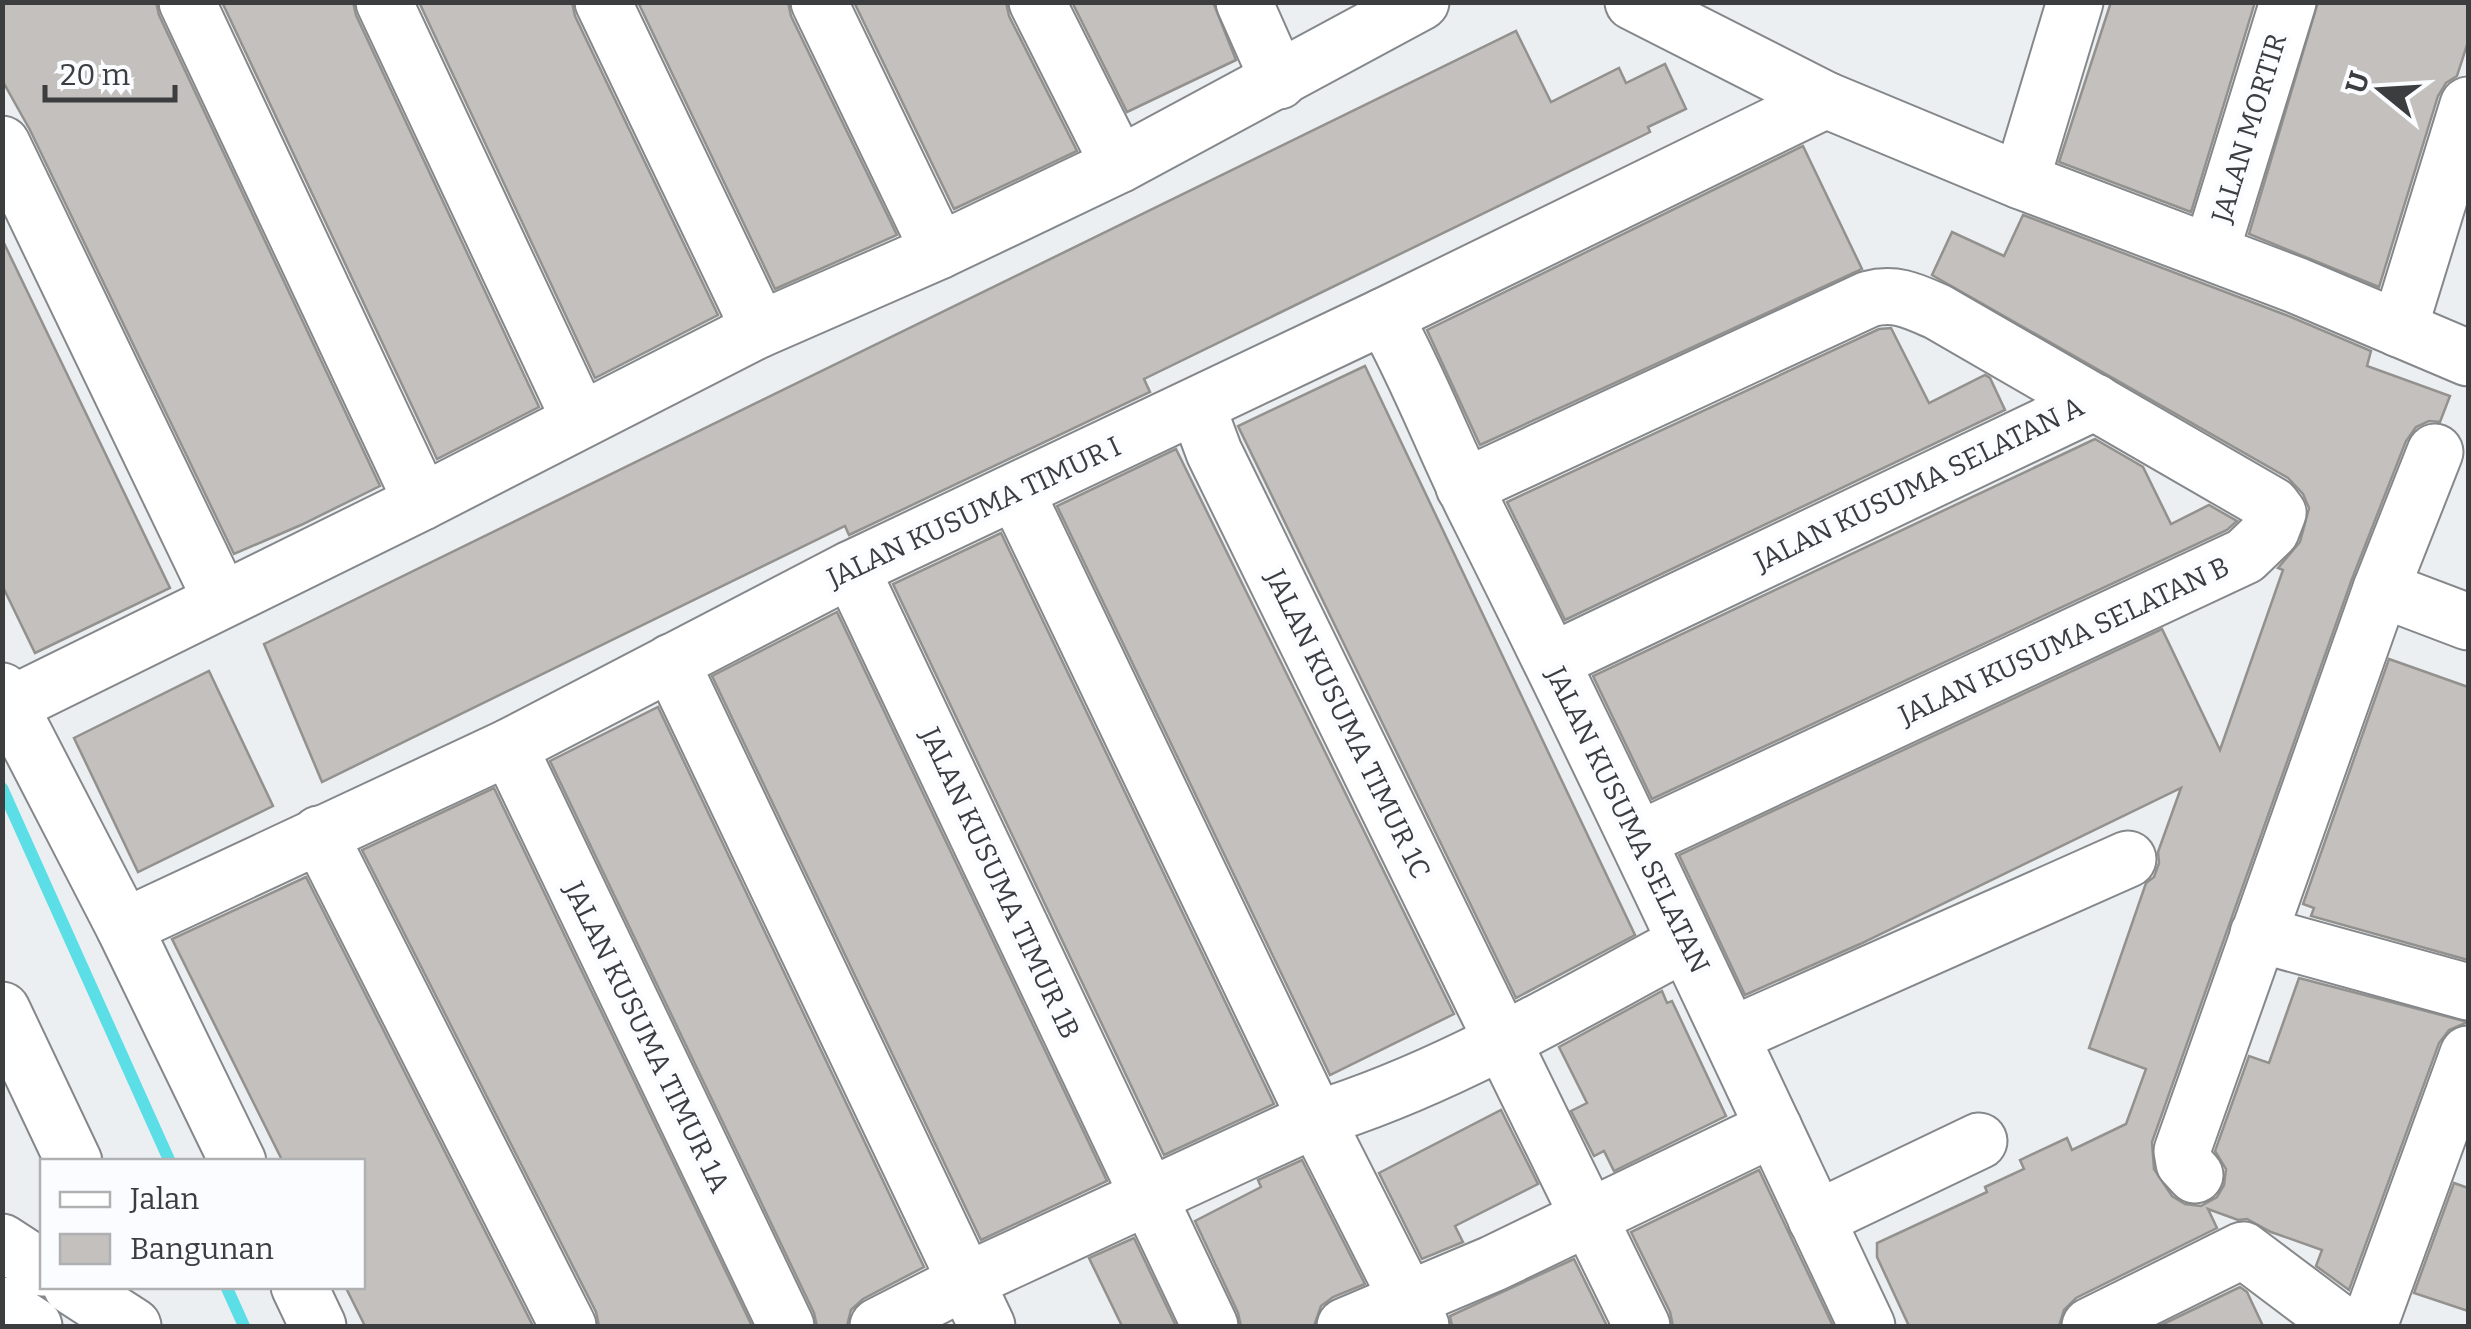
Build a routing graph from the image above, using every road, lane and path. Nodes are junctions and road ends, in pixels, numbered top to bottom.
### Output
1 (187, 2) edge
2 (384, 2) edge
3 (603, 2) edge
4 (818, 2) edge
5 (1037, 2) edge
6 (1244, 2) edge
7 (1420, 2) edge
8 (1633, 2) edge
9 (2075, 2) edge
10 (2288, 2) edge
11 (1280, 81) junction
12 (1826, 100) junction
13 (2468, 105) edge
14 (2, 144) edge
15 (1120, 165) junction
16 (2020, 181) junction
17 (939, 251) junction
18 (2214, 254) junction
19 (1384, 316) junction
20 (2399, 329) junction
21 (756, 332) junction
22 (2468, 358) edge
23 (2095, 402) junction
24 (1196, 406) junction
25 (580, 420) junction
26 (2435, 452) dead end
27 (1464, 487) junction
28 (1016, 492) junction
29 (422, 502) junction
30 (851, 569) junction
31 (2381, 589) junction
32 (221, 599) junction
33 (2468, 622) edge
34 (671, 662) junction
35 (1552, 662) junction
36 (5, 702) edge
37 (508, 748) junction
38 (318, 834) junction
39 (1638, 840) junction
40 (2128, 859) dead end
41 (124, 926) junction
42 (2258, 934) junction
43 (1685, 943) junction
44 (2468, 992) edge
45 (2, 1010) edge
46 (1732, 1036) junction
47 (1504, 1040) junction
48 (2468, 1054) edge
49 (1316, 1119) junction
50 (1774, 1128) junction
51 (1979, 1141) dead end
52 (73, 1159) edge
53 (237, 1159) edge
54 (2195, 1174) dead end
55 (1149, 1196) junction
56 (1588, 1218) junction
57 (1816, 1219) junction
58 (2, 1242) edge
59 (40, 1267) edge
60 (76, 1289) edge
61 (135, 1289) edge
62 (300, 1289) edge
63 (977, 1304) edge
64 (2, 1305) edge
65 (1415, 1313) edge
66 (34, 1326) edge
67 (133, 1326) edge
68 (153, 1326) edge
69 (318, 1326) edge
70 (568, 1326) edge
71 (786, 1326) edge
72 (878, 1326) edge
73 (1210, 1326) edge
74 (1346, 1326) edge
75 (1642, 1326) edge
76 (1867, 1326) edge
77 (2090, 1326) edge
78 (2344, 1326) edge
79 (2369, 1326) edge

1 - 29 street
2 - 25 street
3 - 21 street
4 - 17 street
5 - 15 street
6 - 11 street
7 - 11 street
8 - 12 street
9 - 16 street
10 - 18 street, JALAN MORTIR
11 - 15 street
12 - 16 street
12 - 19 street, JALAN KUSUMA TIMUR I
13 - 20 street
14 - 32 street
15 - 17 street
16 - 18 street
17 - 21 street
18 - 20 street
19 - 24 street, JALAN KUSUMA TIMUR I
19 - 27 street, JALAN KUSUMA SELATAN
20 - 22 street
21 - 25 street
23 - 27 street, JALAN KUSUMA SELATAN A
23 - 35 street, JALAN KUSUMA SELATAN A
23 - 39 street, JALAN KUSUMA SELATAN B
24 - 28 street, JALAN KUSUMA TIMUR I
24 - 47 street, JALAN KUSUMA TIMUR 1C
25 - 29 street
26 - 31 street
27 - 35 street, JALAN KUSUMA SELATAN
28 - 30 street, JALAN KUSUMA TIMUR I
28 - 49 street
29 - 32 street
30 - 34 street, JALAN KUSUMA TIMUR I
30 - 55 street, JALAN KUSUMA TIMUR 1B
31 - 33 street
31 - 42 street
32 - 36 street
34 - 37 street, JALAN KUSUMA TIMUR I
34 - 63 street
35 - 39 street, JALAN KUSUMA SELATAN
36 - 41 street
37 - 38 street, JALAN KUSUMA TIMUR I
37 - 71 street, JALAN KUSUMA TIMUR 1A
38 - 41 street, JALAN KUSUMA TIMUR I
38 - 70 street
39 - 43 street, JALAN KUSUMA SELATAN
40 - 46 street
41 - 53 street
42 - 44 street
42 - 54 street
43 - 46 street, JALAN KUSUMA SELATAN
43 - 47 street
45 - 52 street
46 - 50 street, JALAN KUSUMA SELATAN
47 - 49 street
47 - 56 street, JALAN KUSUMA TIMUR 1C
48 - 79 street
49 - 55 street
49 - 65 street
50 - 56 street
50 - 57 street, JALAN KUSUMA SELATAN
51 - 57 street
55 - 63 street
55 - 73 street, JALAN KUSUMA TIMUR 1B
56 - 65 street
56 - 75 street, JALAN KUSUMA TIMUR 1C
57 - 76 street, JALAN KUSUMA SELATAN
58 - 59 street
60 - 67 street
61 - 68 street
62 - 69 street
63 - 72 street
64 - 66 street
65 - 74 street
77 - 78 street

